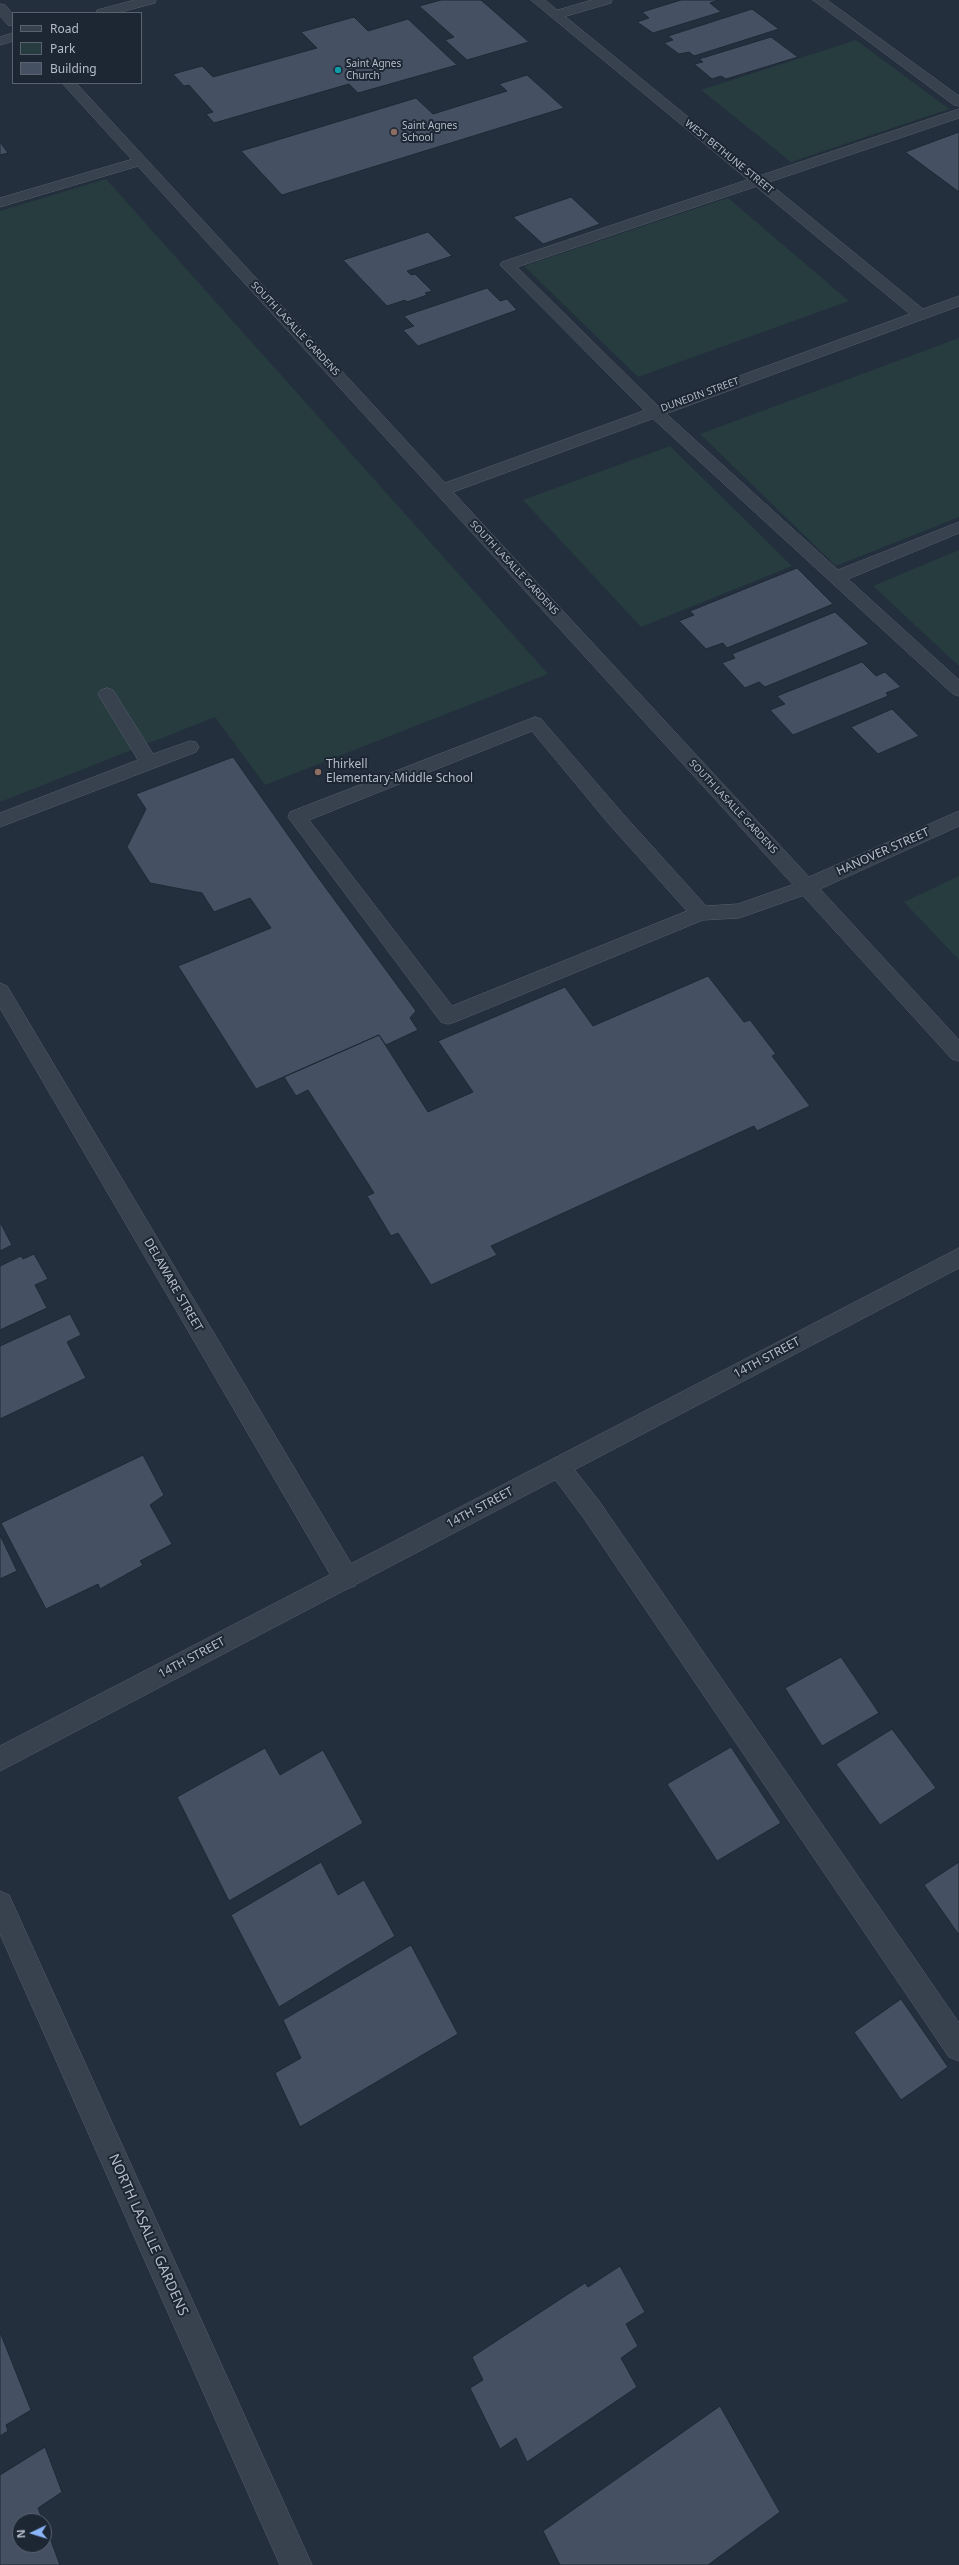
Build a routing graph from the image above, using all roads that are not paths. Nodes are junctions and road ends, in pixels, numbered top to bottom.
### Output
1 (150, 0) edge
2 (538, 0) edge
3 (606, 0) edge
4 (818, 0) edge
5 (0, 8) edge
6 (106, 12) edge
7 (556, 15) junction
8 (12, 21) edge
9 (12, 37) edge
10 (0, 41) edge
11 (70, 84) edge
12 (959, 102) edge
13 (959, 113) edge
14 (140, 161) junction
15 (757, 180) junction
16 (0, 204) edge
17 (959, 301) edge
18 (921, 315) junction
19 (655, 412) junction
20 (442, 490) junction
21 (959, 527) edge
22 (836, 577) junction
23 (959, 690) edge
24 (107, 694) dead end
25 (190, 747) dead end
26 (149, 762) junction
27 (959, 818) edge
28 (0, 820) edge
29 (806, 887) junction
30 (701, 913) junction
31 (0, 991) edge
32 (959, 1053) edge
33 (959, 1258) edge
34 (560, 1467) junction
35 (346, 1578) junction
36 (0, 1759) edge
37 (0, 1904) edge
38 (959, 2047) edge
39 (296, 2565) edge

1 - 6 street
2 - 7 street, WEST BETHUNE STREET
3 - 7 street
4 - 12 street
5 - 8 street
7 - 15 street, WEST BETHUNE STREET
9 - 10 street
11 - 14 street, SOUTH LASALLE GARDENS
13 - 15 street
14 - 16 street
14 - 20 street, SOUTH LASALLE GARDENS
15 - 18 street, WEST BETHUNE STREET
15 - 19 street
17 - 18 street, DUNEDIN STREET
18 - 19 street, DUNEDIN STREET
19 - 20 street, DUNEDIN STREET
19 - 22 street
20 - 29 street, SOUTH LASALLE GARDENS
21 - 22 street
22 - 23 street
24 - 26 street
25 - 26 street
26 - 28 street
27 - 29 street, HANOVER STREET
29 - 30 street, HANOVER STREET
29 - 32 street, SOUTH LASALLE GARDENS
30 - 30 street
31 - 35 street, DELAWARE STREET
33 - 34 street, 14TH STREET
34 - 35 street, 14TH STREET
34 - 38 street
35 - 36 street, 14TH STREET
37 - 39 street, NORTH LASALLE GARDENS

